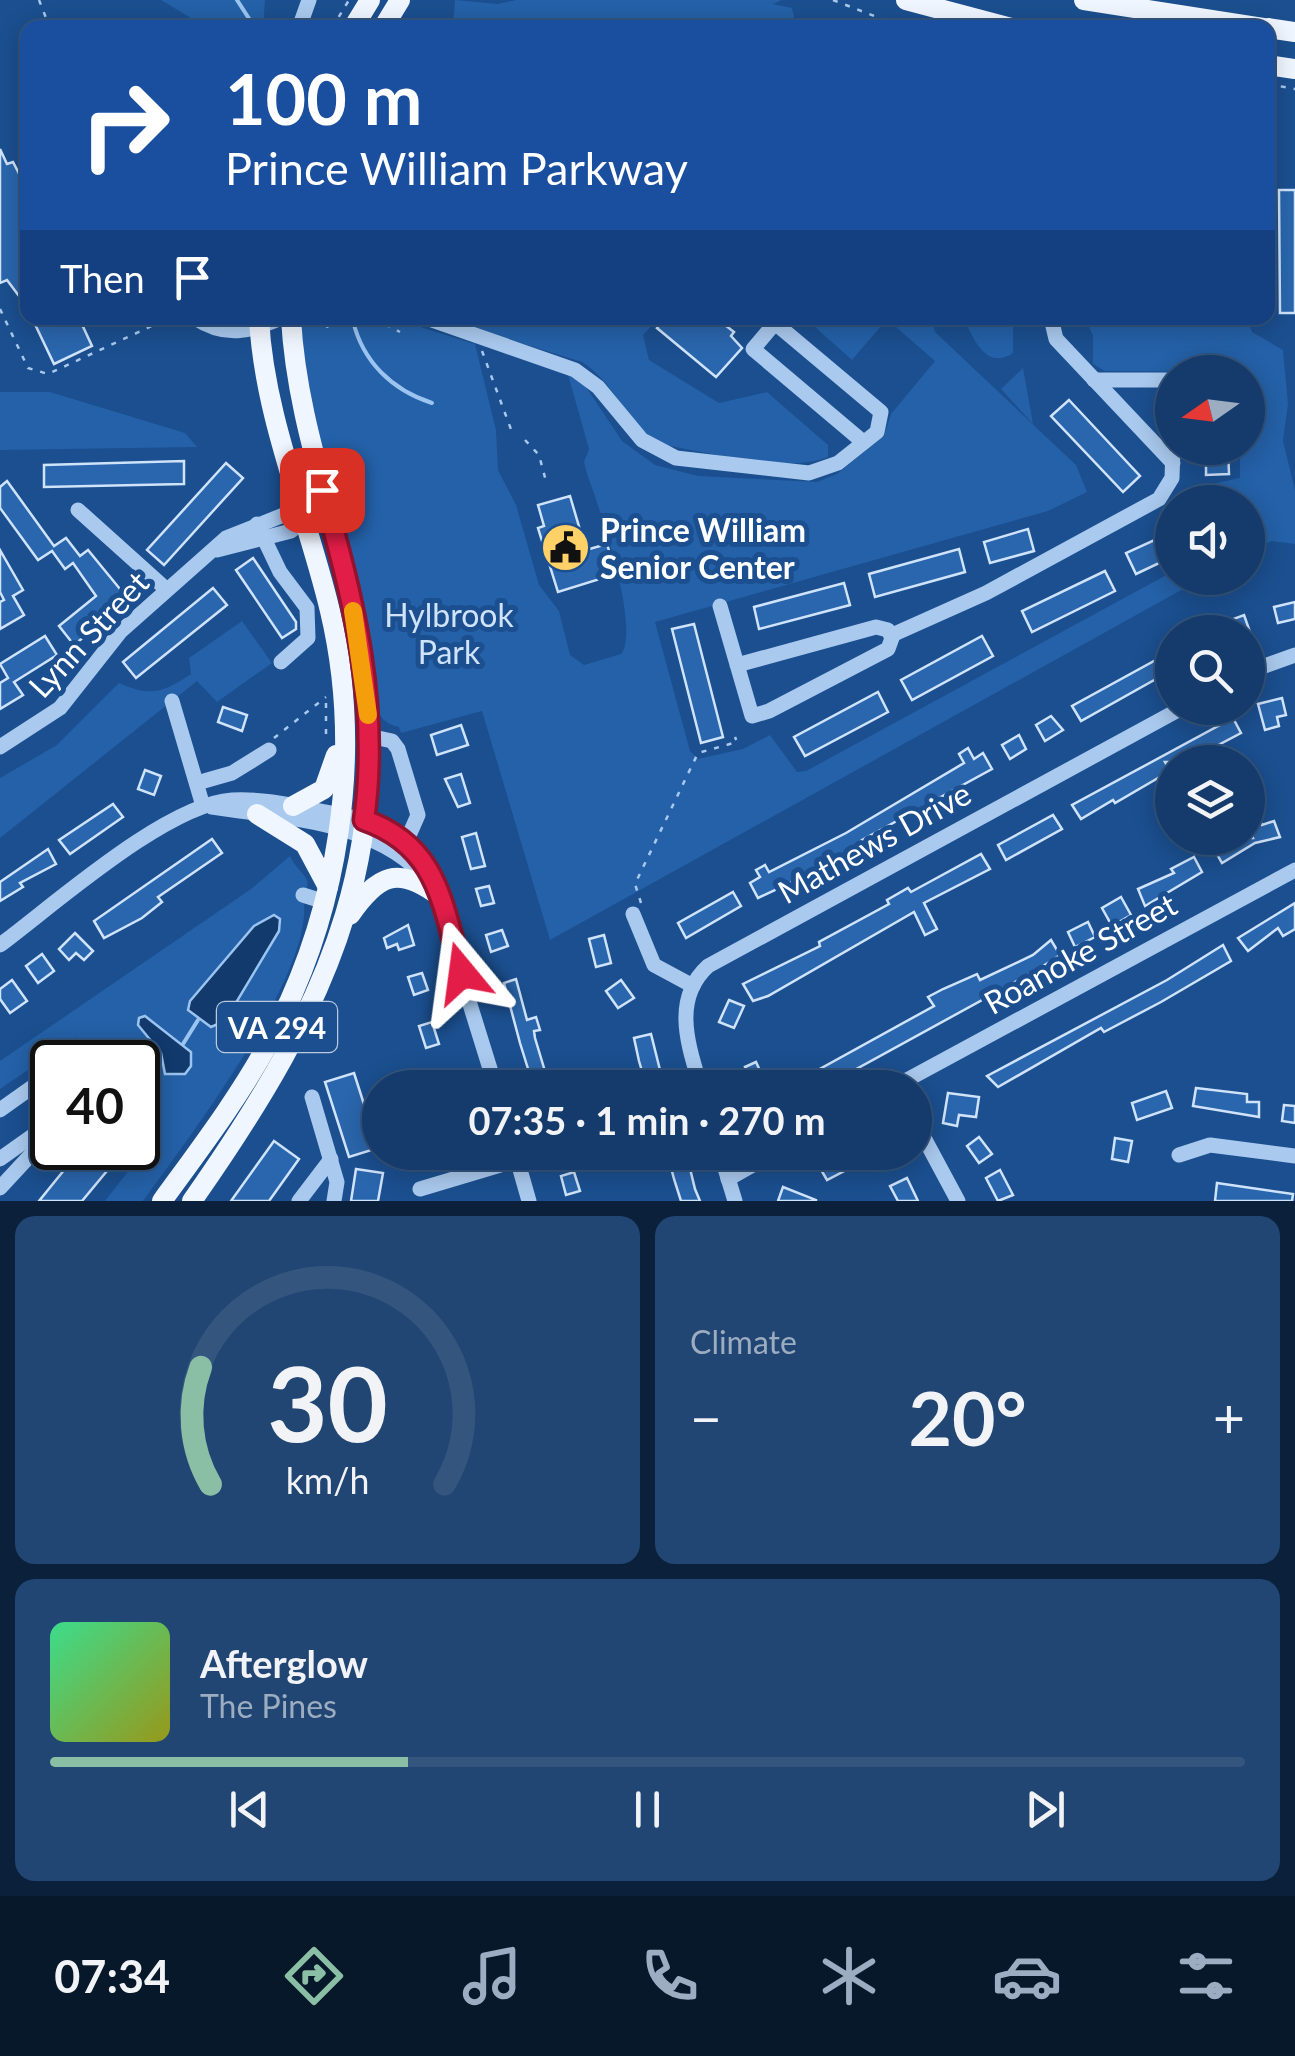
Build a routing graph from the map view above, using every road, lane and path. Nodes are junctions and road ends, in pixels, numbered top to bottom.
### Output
1 (833, 0) edge
2 (906, 0) edge
3 (1084, 0) edge
4 (1190, 16) junction
5 (884, 20) edge
6 (981, 20) edge
7 (1173, 20) edge
8 (1215, 20) edge
9 (0, 309) edge
10 (155, 325) edge
11 (210, 325) edge
12 (250, 325) edge
13 (259, 325) edge
14 (292, 325) edge
15 (331, 325) edge
16 (387, 325) edge
17 (446, 325) edge
18 (773, 325) edge
19 (777, 325) edge
20 (1053, 325) edge
21 (326, 327) dead end
22 (400, 332) dead end
23 (478, 348) dead end
24 (1094, 380) junction
25 (1155, 380) edge
26 (512, 432) dead end
27 (1155, 438) edge
28 (525, 440) dead end
29 (862, 441) junction
30 (1172, 465) edge
31 (547, 485) dead end
32 (78, 510) dead end
33 (329, 512) junction
34 (305, 518) junction
35 (260, 531) junction
36 (166, 590) junction
37 (720, 606) dead end
38 (892, 635) junction
39 (1295, 655) edge
40 (281, 662) dead end
41 (737, 666) junction
42 (1265, 666) edge
43 (325, 687) dead end
44 (326, 697) junction
45 (172, 702) dead end
46 (344, 719) junction
47 (1155, 723) edge
48 (369, 736) junction
49 (736, 737) dead end
50 (0, 747) edge
51 (326, 757) dead end
52 (262, 760) joint
53 (197, 782) junction
54 (204, 806) junction
55 (294, 806) junction
56 (257, 814) junction
57 (339, 822) junction
58 (363, 827) junction
59 (408, 840) junction
60 (1295, 870) edge
61 (303, 894) dead end
62 (327, 894) junction
63 (439, 896) junction
64 (638, 911) joint
65 (344, 924) junction
66 (0, 944) edge
67 (692, 986) junction
68 (491, 1070) edge
69 (696, 1070) edge
70 (926, 1070) edge
71 (30, 1089) edge
72 (312, 1096) dead end
73 (0, 1110) edge
74 (30, 1138) edge
75 (932, 1153) edge
76 (1179, 1155) dead end
77 (30, 1156) edge
78 (1295, 1156) edge
79 (0, 1159) edge
80 (331, 1159) junction
81 (475, 1170) edge
82 (520, 1170) edge
83 (725, 1170) edge
84 (744, 1170) edge
85 (728, 1179) junction
86 (0, 1188) edge
87 (420, 1189) dead end
88 (162, 1201) edge
89 (192, 1201) edge
90 (299, 1201) edge
91 (334, 1201) edge
92 (529, 1201) edge
93 (735, 1201) edge
94 (958, 1201) edge

1 - 5 path
2 - 6 main road
3 - 4 main road
4 - 7 main road
4 - 8 main road
9 - 10 path
11 - 12 street
13 - 34 main road, VA 294
14 - 33 main road, VA 294
15 - 21 path
16 - 22 path
17 - 29 street
18 - 29 street
19 - 29 street
20 - 24 street
23 - 26 path
24 - 25 street
24 - 27 street
28 - 31 path
30 - 38 street
32 - 36 street
33 - 34 street, Lynn Street
33 - 48 main road, VA 294
34 - 35 street, Lynn Street
34 - 46 main road, VA 294
35 - 36 street, Lynn Street
35 - 40 street
36 - 50 street, Lynn Street
37 - 41 street
38 - 41 street
38 - 41 street
39 - 42 street
43 - 44 path
44 - 51 path
44 - 52 path
45 - 53 street
46 - 55 main road
46 - 57 main road, VA 294
47 - 67 street, Mathews Drive
48 - 58 main road, VA 294
48 - 59 street
49 - 64 path
52 - 53 street
53 - 54 street
54 - 55 street
54 - 56 street
54 - 66 street
55 - 57 street
56 - 57 street
56 - 62 main road
57 - 58 street
57 - 62 main road, VA 294
58 - 59 street
58 - 63 street
58 - 65 main road, VA 294
59 - 63 street
60 - 70 street, Roanoke Street
61 - 62 street
62 - 88 main road, VA 294
63 - 65 main road
63 - 68 street
64 - 67 street
65 - 89 main road, VA 294
67 - 69 street
71 - 73 street
72 - 80 street
74 - 79 street
75 - 94 street
76 - 78 street
77 - 86 street
80 - 90 street
80 - 91 street
81 - 87 street
82 - 92 street
83 - 85 street
84 - 85 street
85 - 93 street

